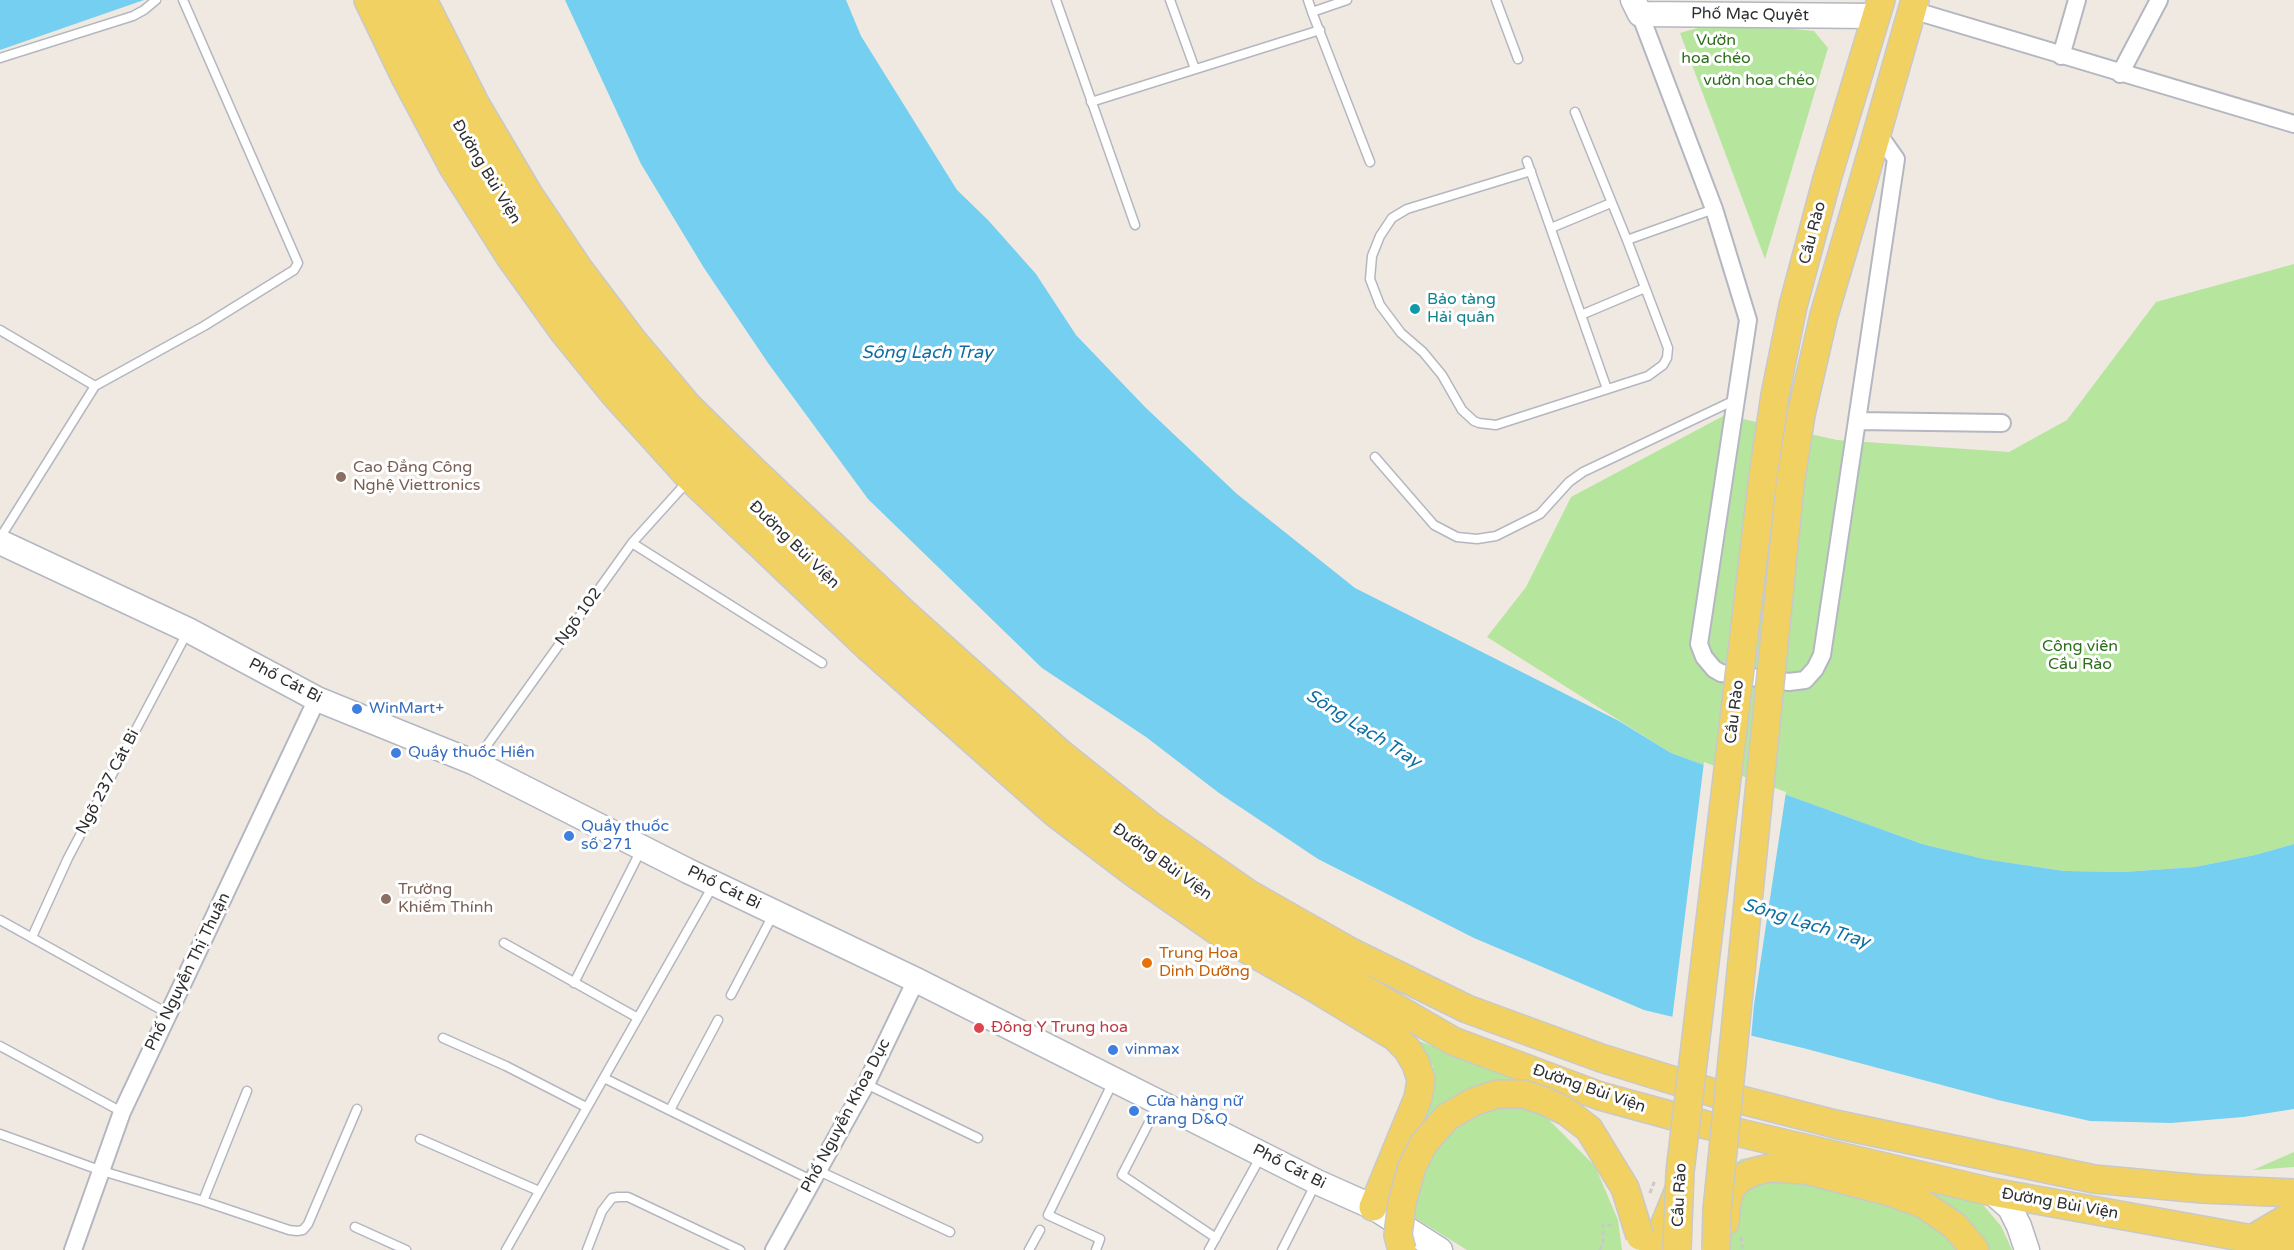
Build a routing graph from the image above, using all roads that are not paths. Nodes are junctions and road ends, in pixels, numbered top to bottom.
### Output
1 (156, 0) edge
2 (183, 0) edge
3 (368, 0) edge
4 (396, 0) edge
5 (423, 0) edge
6 (1056, 0) edge
7 (1170, 0) edge
8 (1308, 0) edge
9 (1347, 0) edge
10 (1496, 0) edge
11 (2077, 0) edge
12 (2159, 0) edge
13 (1913, 5) edge
14 (1636, 7) edge
15 (1879, 8) edge
16 (1312, 12) junction
17 (1320, 30) junction
18 (2061, 56) junction
19 (0, 58) edge
20 (1518, 59) dead end
21 (1195, 69) junction
22 (2120, 74) junction
23 (1091, 102) junction
24 (1575, 112) dead end
25 (2294, 124) edge
26 (1877, 132) junction
27 (1527, 161) dead end
28 (1370, 162) dead end
29 (1531, 171) junction
30 (1611, 203) junction
31 (1714, 209) junction
32 (1135, 225) dead end
33 (1551, 228) junction
34 (1627, 240) junction
35 (1646, 288) junction
36 (1581, 315) junction
37 (0, 330) edge
38 (95, 386) junction
39 (1607, 389) junction
40 (1736, 400) junction
41 (1857, 422) junction
42 (2002, 423) dead end
43 (1375, 457) dead end
44 (690, 478) junction
45 (0, 540) edge
46 (632, 543) junction
47 (188, 630) junction
48 (822, 663) dead end
49 (317, 699) junction
50 (475, 763) junction
51 (642, 848) junction
52 (714, 884) junction
53 (774, 912) junction
54 (0, 920) edge
55 (1234, 928) junction
56 (32, 937) junction
57 (504, 943) dead end
58 (915, 980) junction
59 (574, 983) junction
60 (731, 995) dead end
61 (167, 1013) junction
62 (638, 1018) junction
63 (718, 1020) dead end
64 (443, 1038) dead end
65 (0, 1046) edge
66 (604, 1078) junction
67 (1115, 1078) junction
68 (866, 1084) junction
69 (247, 1091) dead end
70 (1160, 1102) junction
71 (586, 1107) junction
72 (357, 1109) dead end
73 (670, 1110) junction
74 (122, 1112) junction
75 (0, 1134) edge
76 (978, 1138) dead end
77 (420, 1139) dead end
78 (1263, 1153) junction
79 (102, 1171) junction
80 (815, 1175) junction
81 (1317, 1182) junction
82 (539, 1191) junction
83 (1678, 1191) junction
84 (1992, 1192) junction
85 (2294, 1193) edge
86 (203, 1201) junction
87 (1372, 1207) junction
88 (2294, 1214) edge
89 (355, 1227) dead end
90 (1040, 1230) dead end
91 (950, 1232) dead end
92 (1216, 1238) junction
93 (2252, 1239) junction
94 (2294, 1241) edge
95 (1645, 1245) edge
96 (73, 1250) edge
97 (406, 1250) edge
98 (506, 1250) edge
99 (587, 1250) edge
100 (740, 1250) edge
101 (774, 1250) edge
102 (1029, 1250) edge
103 (1096, 1250) edge
104 (1209, 1250) edge
105 (1282, 1250) edge
106 (1402, 1250) edge
107 (1440, 1250) edge
108 (1677, 1250) edge
109 (1716, 1250) edge
110 (1725, 1250) edge
111 (1975, 1250) edge
112 (2027, 1250) edge
113 (2226, 1250) edge
114 (2277, 1250) edge

1 - 19 lane
2 - 38 lane
3 - 44 main road, Đường Bùi Viện
4 - 55 main road, Đường Bùi Viện
5 - 85 main road, Đường Bùi Viện
6 - 23 lane
7 - 21 lane
8 - 16 lane
9 - 16 lane
10 - 20 lane
11 - 18 street
12 - 22 street
13 - 18 street
13 - 26 main road, Cầu Rào
14 - 15 street, Phố Mạc Quyêt
14 - 31 street
15 - 83 main road, Cầu Rào, bridge
16 - 17 lane
17 - 21 lane
17 - 28 lane
18 - 22 street
21 - 23 lane
22 - 25 street
23 - 32 lane
24 - 30 lane
26 - 41 street
26 - 109 main road, Cầu Rào, bridge
27 - 29 lane
29 - 33 lane
29 - 39 lane
30 - 33 lane
30 - 34 lane
31 - 34 lane
31 - 40 street
33 - 36 lane
34 - 35 lane
35 - 36 lane
35 - 39 lane
36 - 39 lane
37 - 38 lane
38 - 45 lane
40 - 41 street
40 - 43 lane
41 - 42 street
44 - 46 lane, Ngõ 102
44 - 55 main road, Đường Bùi Viện
45 - 47 street, Phố Cát Bi
46 - 48 lane
46 - 50 lane, Ngõ 102
47 - 49 street, Phố Cát Bi
47 - 56 lane, Ngõ 237 Cát Bi
49 - 50 street, Phố Cát Bi
49 - 61 street, Phố Nguyễn Thị Thuận
50 - 51 street, Phố Cát Bi
51 - 52 street, Phố Cát Bi
51 - 59 lane
52 - 53 street, Phố Cát Bi
52 - 62 lane
53 - 58 street, Phố Cát Bi
53 - 60 lane
54 - 56 lane
55 - 84 main road, Đường Bùi Viện
55 - 87 main road, Đường Bùi Viện
56 - 61 lane
57 - 59 lane
58 - 67 street, Phố Cát Bi
58 - 68 street, Phố Nguyễn Khoa Dục
59 - 62 lane
61 - 74 street, Phố Nguyễn Thị Thuận
62 - 66 lane
63 - 73 lane
64 - 71 lane
65 - 74 lane
66 - 71 lane
66 - 73 lane
67 - 70 street, Phố Cát Bi
67 - 103 lane
68 - 76 lane
68 - 80 street, Phố Nguyễn Khoa Dục
69 - 86 lane
70 - 78 street, Phố Cát Bi
70 - 92 lane
71 - 82 lane
72 - 86 lane
73 - 80 lane
74 - 79 street, Phố Nguyễn Thị Thuận
75 - 79 lane
77 - 82 lane
78 - 81 street, Phố Cát Bi
78 - 92 lane
79 - 86 lane
79 - 96 street, Phố Nguyễn Thị Thuận
80 - 91 lane
80 - 101 street, Phố Nguyễn Khoa Dục
81 - 87 street, Phố Cát Bi
81 - 105 lane
82 - 98 lane
83 - 95 main road
83 - 108 main road, Cầu Rào, bridge
84 - 93 main road, Đường Bùi Viện
84 - 112 street
87 - 107 street, Phố Cát Bi
88 - 93 main road
89 - 97 lane
90 - 102 lane
92 - 104 lane
93 - 94 main road, Đường Bùi Viện
93 - 113 street
93 - 114 main road, Đường Bùi Viện
95 - 106 main road, bridge
99 - 100 lane
110 - 111 main road

